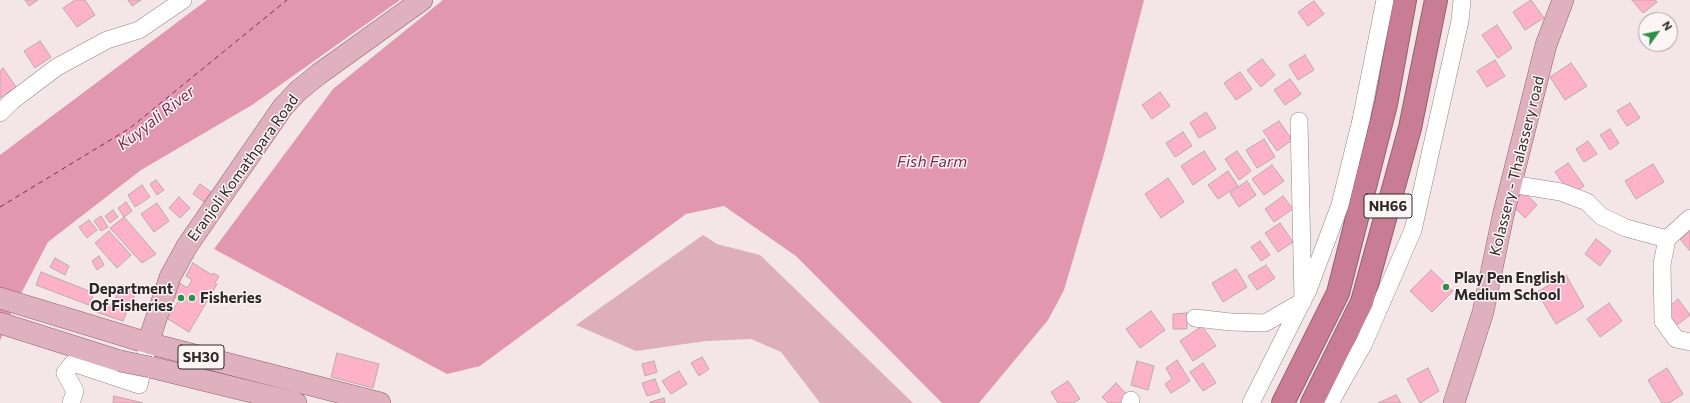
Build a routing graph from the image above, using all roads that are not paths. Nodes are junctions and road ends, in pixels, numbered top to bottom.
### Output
1 (182, 0) edge
2 (422, 0) edge
3 (1385, 0) edge
4 (1405, 0) edge
5 (1436, 0) edge
6 (1462, 0) edge
7 (1563, 0) edge
8 (0, 113) edge
9 (1299, 121) dead end
10 (1511, 184) junction
11 (1690, 218) edge
12 (1667, 240) junction
13 (0, 298) edge
14 (1302, 301) junction
15 (1195, 318) dead end
16 (0, 323) edge
17 (1690, 342) edge
18 (148, 343) junction
19 (71, 403) edge
20 (296, 403) edge
21 (380, 403) edge
22 (1251, 403) edge
23 (1283, 403) edge
24 (1312, 403) edge
25 (1330, 403) edge
26 (1454, 403) edge

1 - 8 street
2 - 18 main road, Eranjoli Komathpara Road
3 - 14 street
4 - 23 highway, NH66
5 - 24 highway, NH66
6 - 25 street
7 - 10 main road, Kolassery - Thalassery road
9 - 14 street
10 - 12 street
10 - 26 main road, Kolassery - Thalassery road
11 - 12 street
12 - 17 street
13 - 18 main road, SH30
14 - 15 street
14 - 22 street
16 - 20 main road, sh30, bridge
18 - 19 street
18 - 21 main road, SH30

